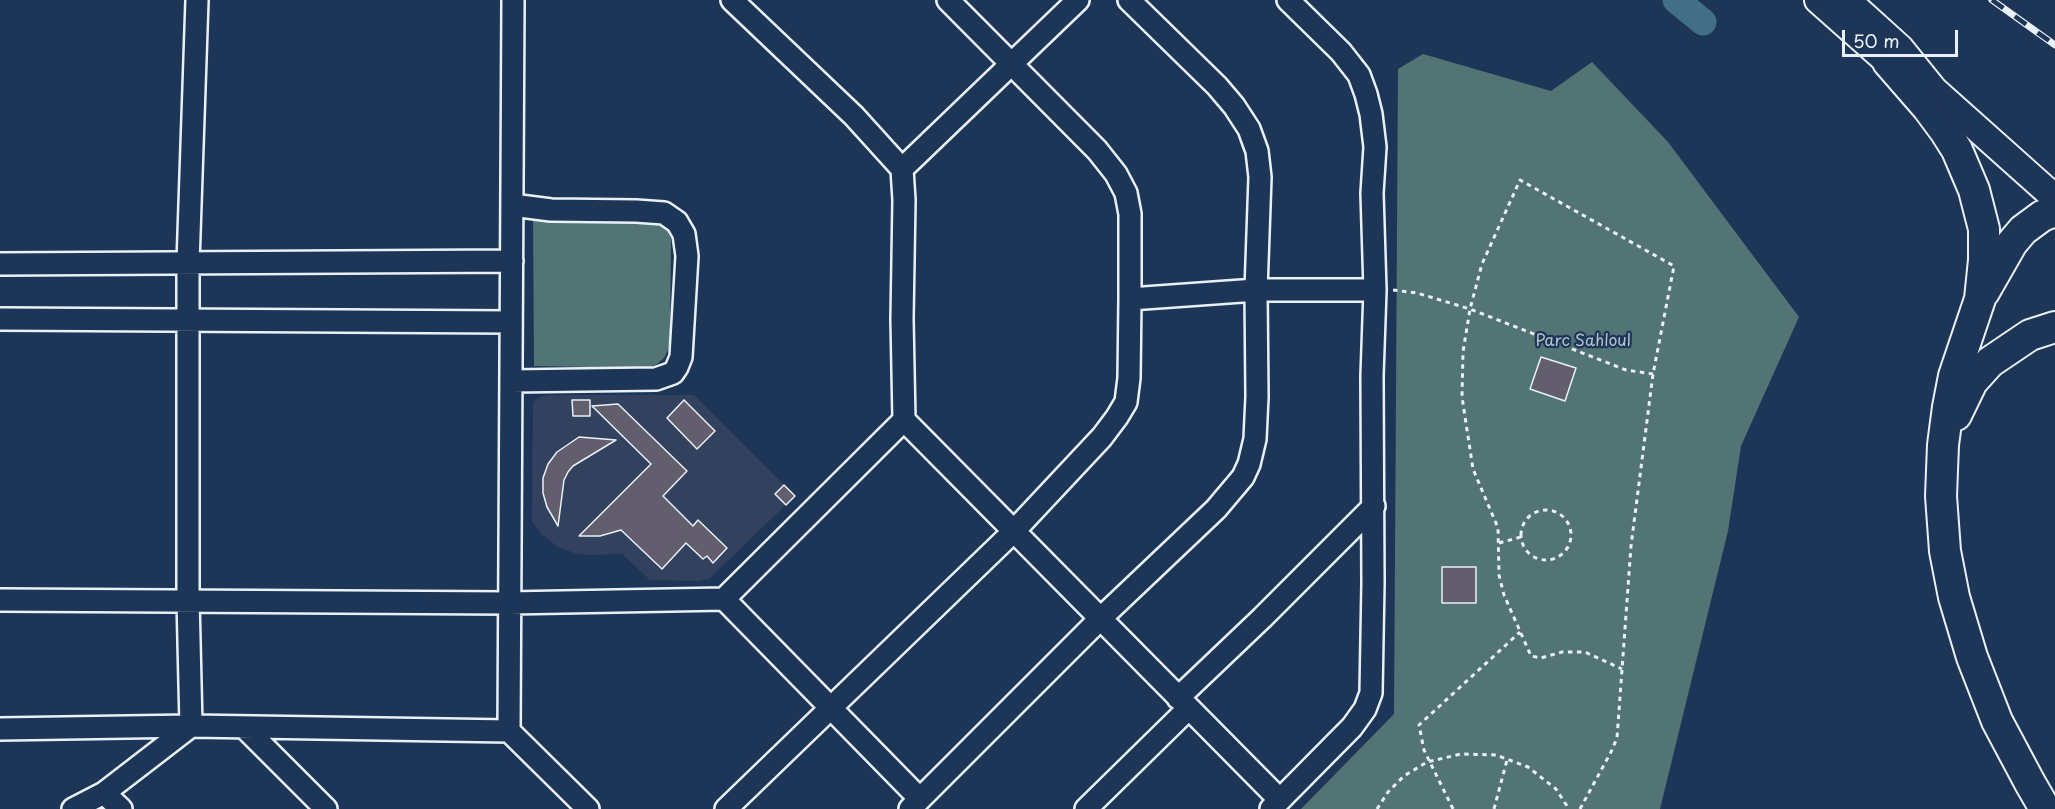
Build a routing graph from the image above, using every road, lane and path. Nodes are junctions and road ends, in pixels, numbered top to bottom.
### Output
1 (197, 0) edge
2 (513, 0) edge
3 (732, 0) edge
4 (948, 0) edge
5 (1078, 0) edge
6 (1130, 0) edge
7 (1288, 0) edge
8 (1818, 0) edge
9 (1847, 0) edge
10 (1888, 62) junction
11 (1012, 65) junction
12 (1934, 90) junction
13 (902, 169) junction
14 (2055, 198) edge
15 (512, 205) junction
16 (2055, 211) edge
17 (512, 261) junction
18 (188, 262) junction
19 (0, 264) edge
20 (1256, 290) junction
21 (1375, 290) junction
22 (1130, 299) junction
23 (1980, 299) junction
24 (2055, 303) edge
25 (1470, 309) junction
26 (0, 319) edge
27 (189, 322) junction
28 (511, 322) junction
29 (2043, 331) edge
30 (1653, 374) junction
31 (511, 381) junction
32 (904, 420) junction
33 (1943, 445) junction
34 (1374, 506) junction
35 (1013, 532) junction
36 (1521, 537) junction
37 (1499, 543) junction
38 (188, 599) junction
39 (724, 599) junction
40 (0, 600) edge
41 (509, 603) junction
42 (1100, 619) junction
43 (1520, 632) junction
44 (1622, 669) junction
45 (1183, 703) junction
46 (831, 706) junction
47 (191, 726) junction
48 (245, 728) junction
49 (0, 729) edge
50 (509, 731) junction
51 (1507, 760) junction
52 (1429, 761) junction
53 (104, 793) junction
54 (915, 804) edge
55 (1276, 805) edge
56 (73, 809) edge
57 (121, 809) edge
58 (326, 809) edge
59 (588, 809) edge
60 (726, 809) edge
61 (1086, 809) edge
62 (1377, 809) edge
63 (1453, 809) edge
64 (1494, 809) edge
65 (1569, 809) edge
66 (1580, 809) edge
67 (2045, 809) edge

1 - 18 street
2 - 15 street
3 - 13 street
4 - 11 street
5 - 11 street
6 - 20 street
7 - 21 street
8 - 10 main road
9 - 12 main road
10 - 12 main road
10 - 23 highway
11 - 13 street
11 - 22 street
12 - 14 main road
13 - 32 street
15 - 17 street
15 - 31 street
16 - 23 highway
17 - 18 street
17 - 28 street
18 - 19 street
18 - 27 street
20 - 21 street
20 - 22 street
20 - 42 street
21 - 25 path
21 - 34 street
22 - 35 street
23 - 33 highway
24 - 29 highway
25 - 30 path
25 - 30 path
25 - 37 path
26 - 27 street
27 - 28 street
27 - 38 street
28 - 31 street
29 - 33 highway
30 - 44 path
31 - 41 street
32 - 35 street
32 - 39 street
33 - 67 highway
34 - 45 street
34 - 55 street
35 - 42 street
35 - 46 street
36 - 36 path
36 - 37 path
37 - 43 path
38 - 40 street
38 - 41 street
38 - 47 street
39 - 41 street
39 - 46 street
41 - 50 street
42 - 45 street
42 - 54 street
43 - 44 path
43 - 52 path
44 - 66 path
45 - 55 street
45 - 61 street
46 - 54 street
46 - 60 street
47 - 48 street
47 - 49 street
47 - 53 street
48 - 50 street
48 - 58 street
50 - 59 street
51 - 52 path
51 - 64 path
51 - 65 path
52 - 62 path
52 - 63 path
53 - 56 street
53 - 57 street

